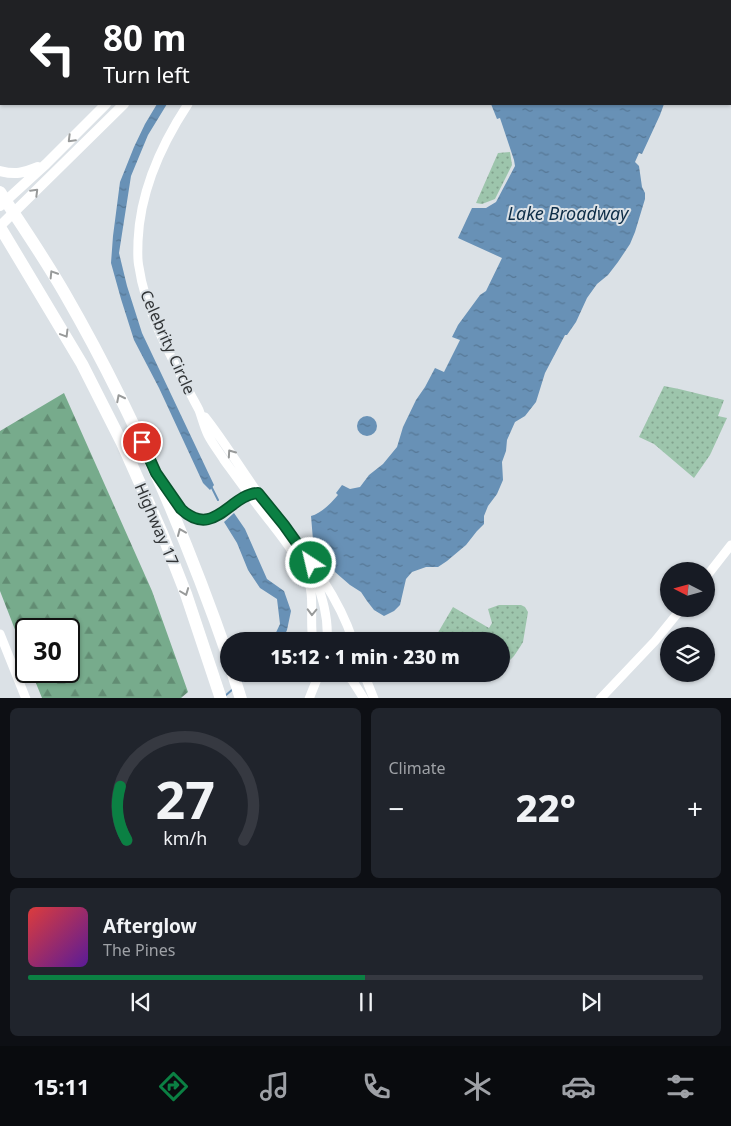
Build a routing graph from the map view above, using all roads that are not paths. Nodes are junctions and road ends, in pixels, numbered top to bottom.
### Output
1 (105, 105) edge
2 (123, 105) edge
3 (187, 105) edge
4 (46, 164) junction
5 (0, 171) edge
6 (2, 200) edge
7 (14, 213) junction
8 (0, 226) edge
9 (156, 473) junction
10 (254, 494) junction
11 (731, 545) edge
12 (311, 563) junction
13 (715, 565) edge
14 (674, 618) edge
15 (312, 632) edge
16 (327, 632) edge
17 (350, 632) edge
18 (0, 634) edge
19 (220, 636) edge
20 (236, 682) edge
21 (316, 682) edge
22 (353, 682) edge
23 (367, 682) edge
24 (26, 698) edge
25 (221, 698) edge
26 (241, 698) edge
27 (309, 698) edge
28 (364, 698) edge
29 (374, 698) edge
30 (600, 698) edge

1 -> 4 main road
7 -> 2 main road
3 - 10 street, Celebrity Circle
4 - 5 main road
4 - 6 main road
6 - 7 highway, Highway 17
7 - 8 main road
9 -> 7 highway, Highway 17
8 -> 25 highway, Highway 17
9 - 10 street
19 -> 9 highway, Highway 17
10 - 12 street, Celebrity Circle
10 -> 15 street, Celebrity Circle
11 - 13 street
12 - 16 street
12 - 17 street, Celebrity Circle
14 - 30 street
18 - 24 street
20 - 26 highway
21 - 27 street
22 - 28 street
23 - 29 street

